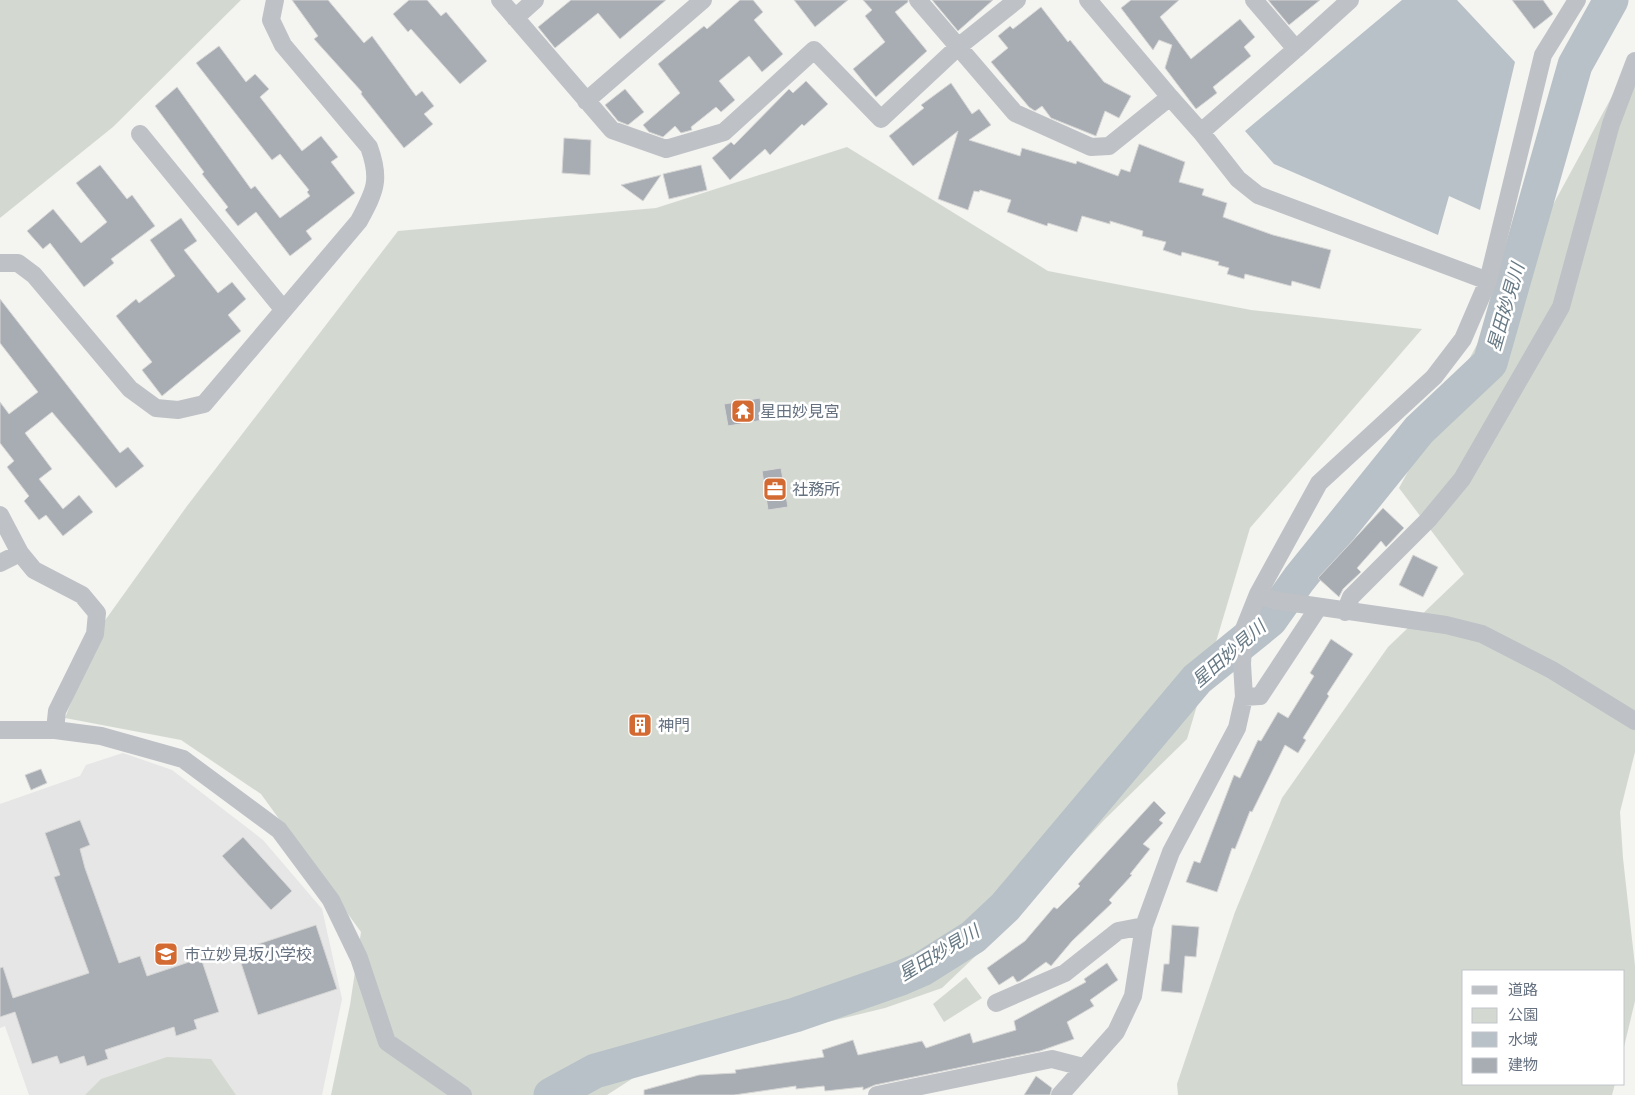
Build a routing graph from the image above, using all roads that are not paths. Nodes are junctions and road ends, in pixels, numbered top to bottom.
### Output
1 (275, 0) edge
2 (500, 0) edge
3 (535, 0) edge
4 (703, 0) edge
5 (918, 0) edge
6 (1017, 0) edge
7 (1088, 0) edge
8 (1254, 0) edge
9 (1350, 0) edge
10 (1577, 0) edge
11 (515, 18) junction
12 (958, 47) junction
13 (1296, 49) junction
14 (1635, 62) edge
15 (1170, 96) junction
16 (586, 101) junction
17 (1201, 132) junction
18 (140, 134) dead end
19 (0, 263) edge
20 (1488, 282) junction
21 (284, 309) junction
22 (0, 515) edge
23 (20, 553) junction
24 (0, 563) edge
25 (1265, 597) junction
26 (1318, 608) junction
27 (1345, 612) junction
28 (1244, 697) junction
29 (1635, 721) edge
30 (0, 730) edge
31 (55, 730) junction
32 (1144, 926) junction
33 (996, 1003) dead end
34 (1083, 1067) junction
35 (937, 1089) edge
36 (889, 1094) edge
37 (462, 1095) edge
38 (1060, 1095) edge

1 - 21 street
2 - 11 street
3 - 11 street
4 - 16 street
5 - 12 street
6 - 12 street
7 - 15 street
8 - 13 street
9 - 13 street
10 - 20 street
11 - 16 street
12 - 15 street
12 - 16 street
13 - 17 street
14 - 27 street
15 - 17 street
17 - 20 street
18 - 21 street
19 - 21 street
20 - 25 street
22 - 23 street
23 - 24 street
23 - 31 street
25 - 26 street
25 - 28 street
26 - 27 street
26 - 28 street
27 - 29 street
28 - 32 street
30 - 31 street
31 - 37 street
32 - 33 street
32 - 34 street
34 - 35 street
34 - 38 street
35 - 36 street

